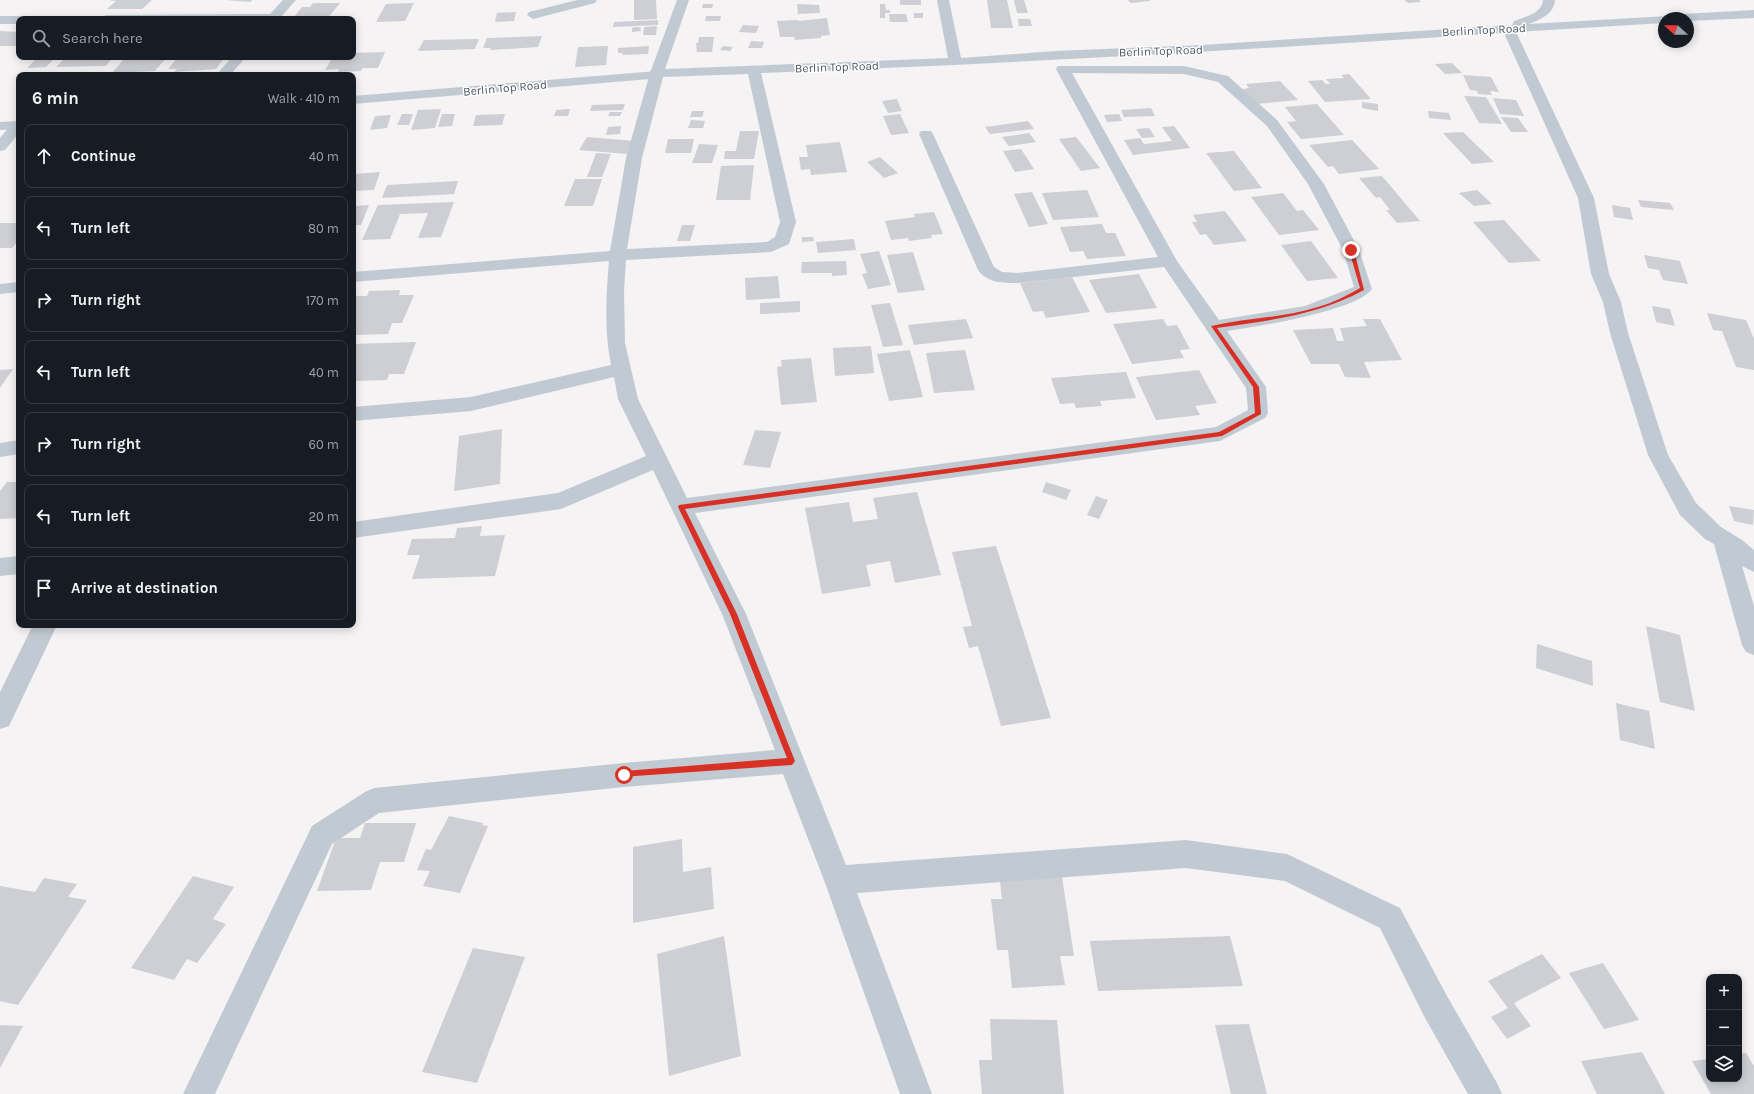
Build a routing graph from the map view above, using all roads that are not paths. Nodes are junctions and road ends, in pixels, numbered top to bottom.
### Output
1 (290, 0) edge
2 (591, 0) edge
3 (683, 0) edge
4 (943, 0) edge
5 (1550, 0) edge
6 (1754, 14) edge
7 (533, 15) dead end
8 (275, 16) edge
9 (1694, 17) edge
10 (1658, 19) edge
11 (0, 20) edge
12 (16, 20) edge
13 (1508, 28) junction
14 (1006, 59) junction
15 (236, 60) edge
16 (955, 62) junction
17 (1063, 69) junction
18 (754, 70) junction
19 (226, 72) edge
20 (657, 74) junction
21 (356, 100) edge
22 (16, 125) edge
23 (0, 126) edge
24 (16, 127) edge
25 (926, 134) dead end
26 (0, 147) edge
27 (618, 255) junction
28 (1169, 261) junction
29 (356, 277) edge
30 (16, 287) edge
31 (0, 289) edge
32 (1213, 327) junction
33 (621, 369) junction
34 (356, 414) edge
35 (16, 447) edge
36 (0, 450) edge
37 (658, 459) junction
38 (681, 507) junction
39 (356, 530) edge
40 (1723, 539) junction
41 (1754, 563) edge
42 (16, 565) edge
43 (0, 567) edge
44 (44, 628) edge
45 (1754, 645) edge
46 (0, 718) edge
47 (792, 761) junction
48 (838, 880) junction
49 (199, 1094) edge
50 (916, 1094) edge
51 (1486, 1094) edge

1 - 8 street
2 - 7 street
3 - 20 street
4 - 16 street
5 - 13 street
6 - 9 street
10 - 13 street, Berlin Top Road
11 - 12 street
13 - 14 street, Berlin Top Road
13 - 40 street
14 - 16 street, Berlin Top Road
14 - 17 street
15 - 19 street
16 - 18 street, Berlin Top Road
17 - 28 street
17 - 32 street
18 - 20 street, Berlin Top Road
18 - 27 street
20 - 21 street, Berlin Top Road
20 - 27 street
22 - 23 street
24 - 26 street
25 - 28 street
27 - 29 street
27 - 33 street
28 - 32 street
30 - 31 street
32 - 38 street
33 - 34 street
33 - 37 street
35 - 36 street
37 - 38 street
37 - 39 street
38 - 47 street
40 - 41 street
40 - 45 street
42 - 43 street
44 - 46 street
47 - 48 street
47 - 49 street
48 - 50 street
48 - 51 street

